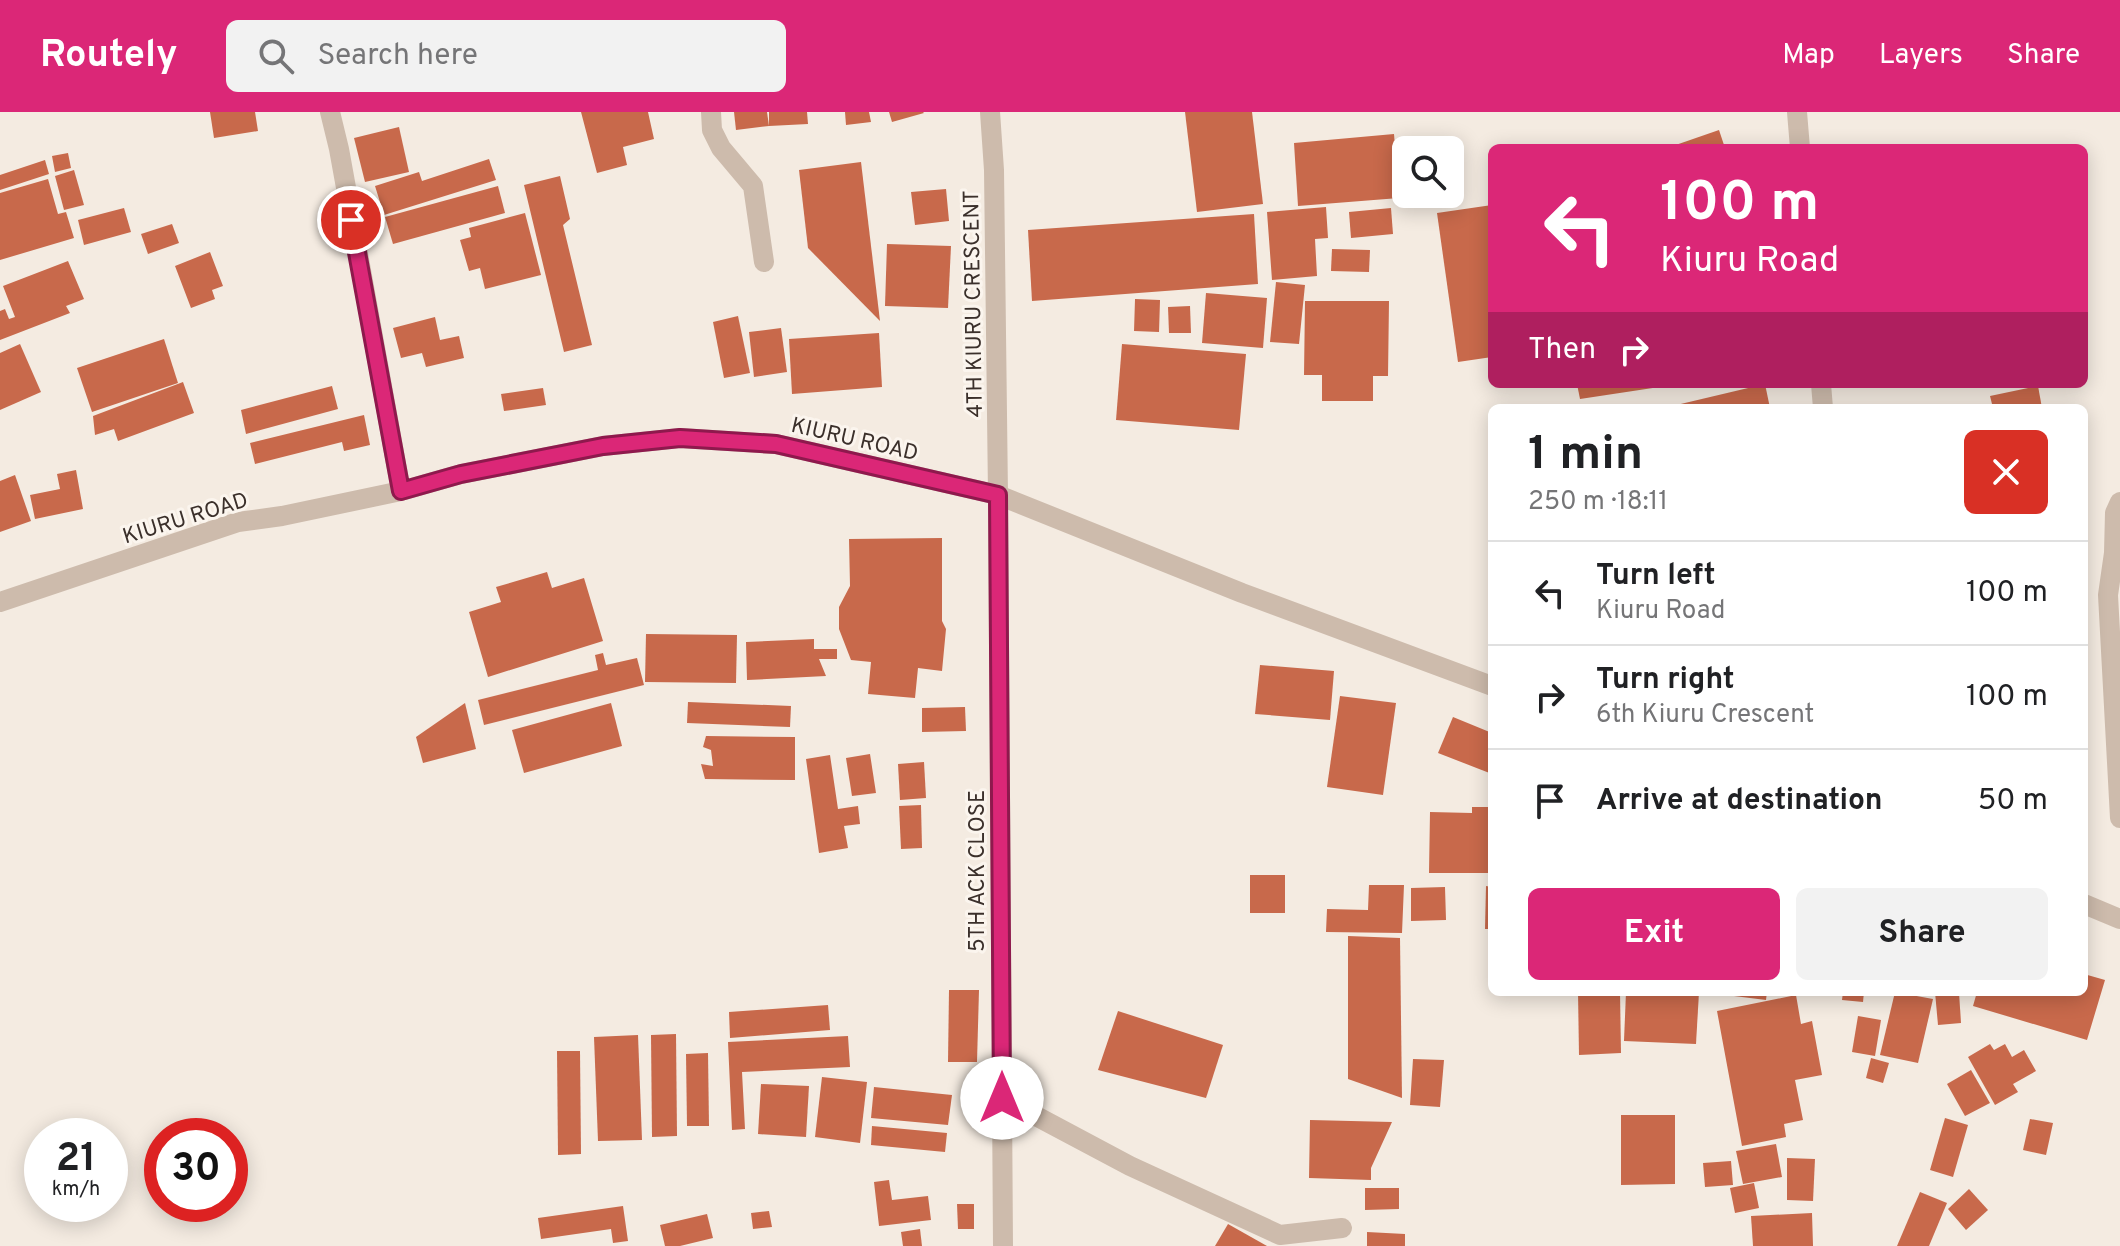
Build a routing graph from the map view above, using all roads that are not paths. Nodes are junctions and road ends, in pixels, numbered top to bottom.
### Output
1 (330, 112) edge
2 (711, 112) edge
3 (990, 112) edge
4 (1797, 112) edge
5 (1800, 144) edge
6 (764, 262) dead end
7 (401, 491) junction
8 (998, 495) junction
9 (2120, 502) edge
10 (0, 602) edge
11 (1488, 685) edge
12 (2120, 818) edge
13 (2088, 906) edge
14 (2120, 919) edge
15 (1002, 1098) junction
16 (1342, 1228) dead end
17 (1003, 1246) edge

1 - 7 street
2 - 6 street
3 - 8 street, 4TH KIURU CRESCENT
4 - 5 street
7 - 8 street, KIURU ROAD
7 - 10 street, KIURU ROAD
8 - 11 street, KIURU ROAD
8 - 15 street, 5TH ACK CLOSE
9 - 12 street
13 - 14 street
15 - 16 street
15 - 17 street, 5TH ACK CLOSE

